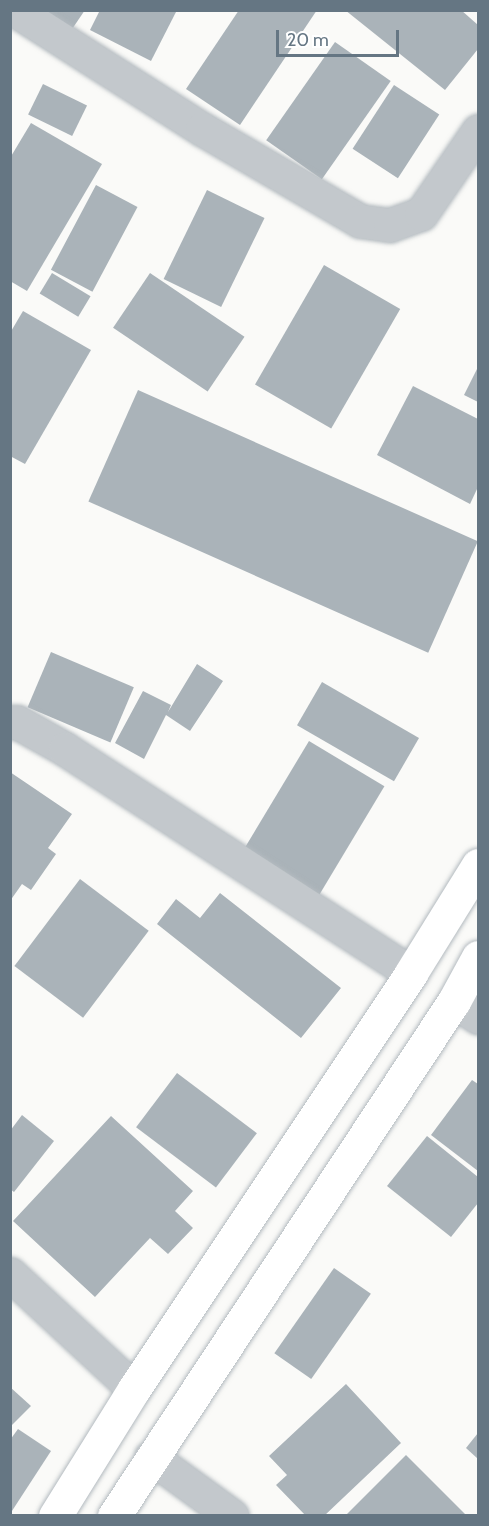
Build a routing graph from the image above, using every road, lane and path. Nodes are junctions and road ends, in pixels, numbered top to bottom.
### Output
1 (15, 10) edge
2 (478, 131) edge
3 (10, 723) edge
4 (478, 865) edge
5 (478, 957) edge
6 (411, 973) junction
7 (466, 1009) edge
8 (10, 1274) edge
9 (134, 1389) junction
10 (151, 1457) junction
11 (55, 1515) edge
12 (114, 1515) edge
13 (232, 1515) edge

1 - 2 street
3 - 6 street
4 - 6 street
5 - 7 street
6 - 9 street
7 - 10 street
8 - 9 street
9 - 11 street
10 - 12 street
10 - 13 street

